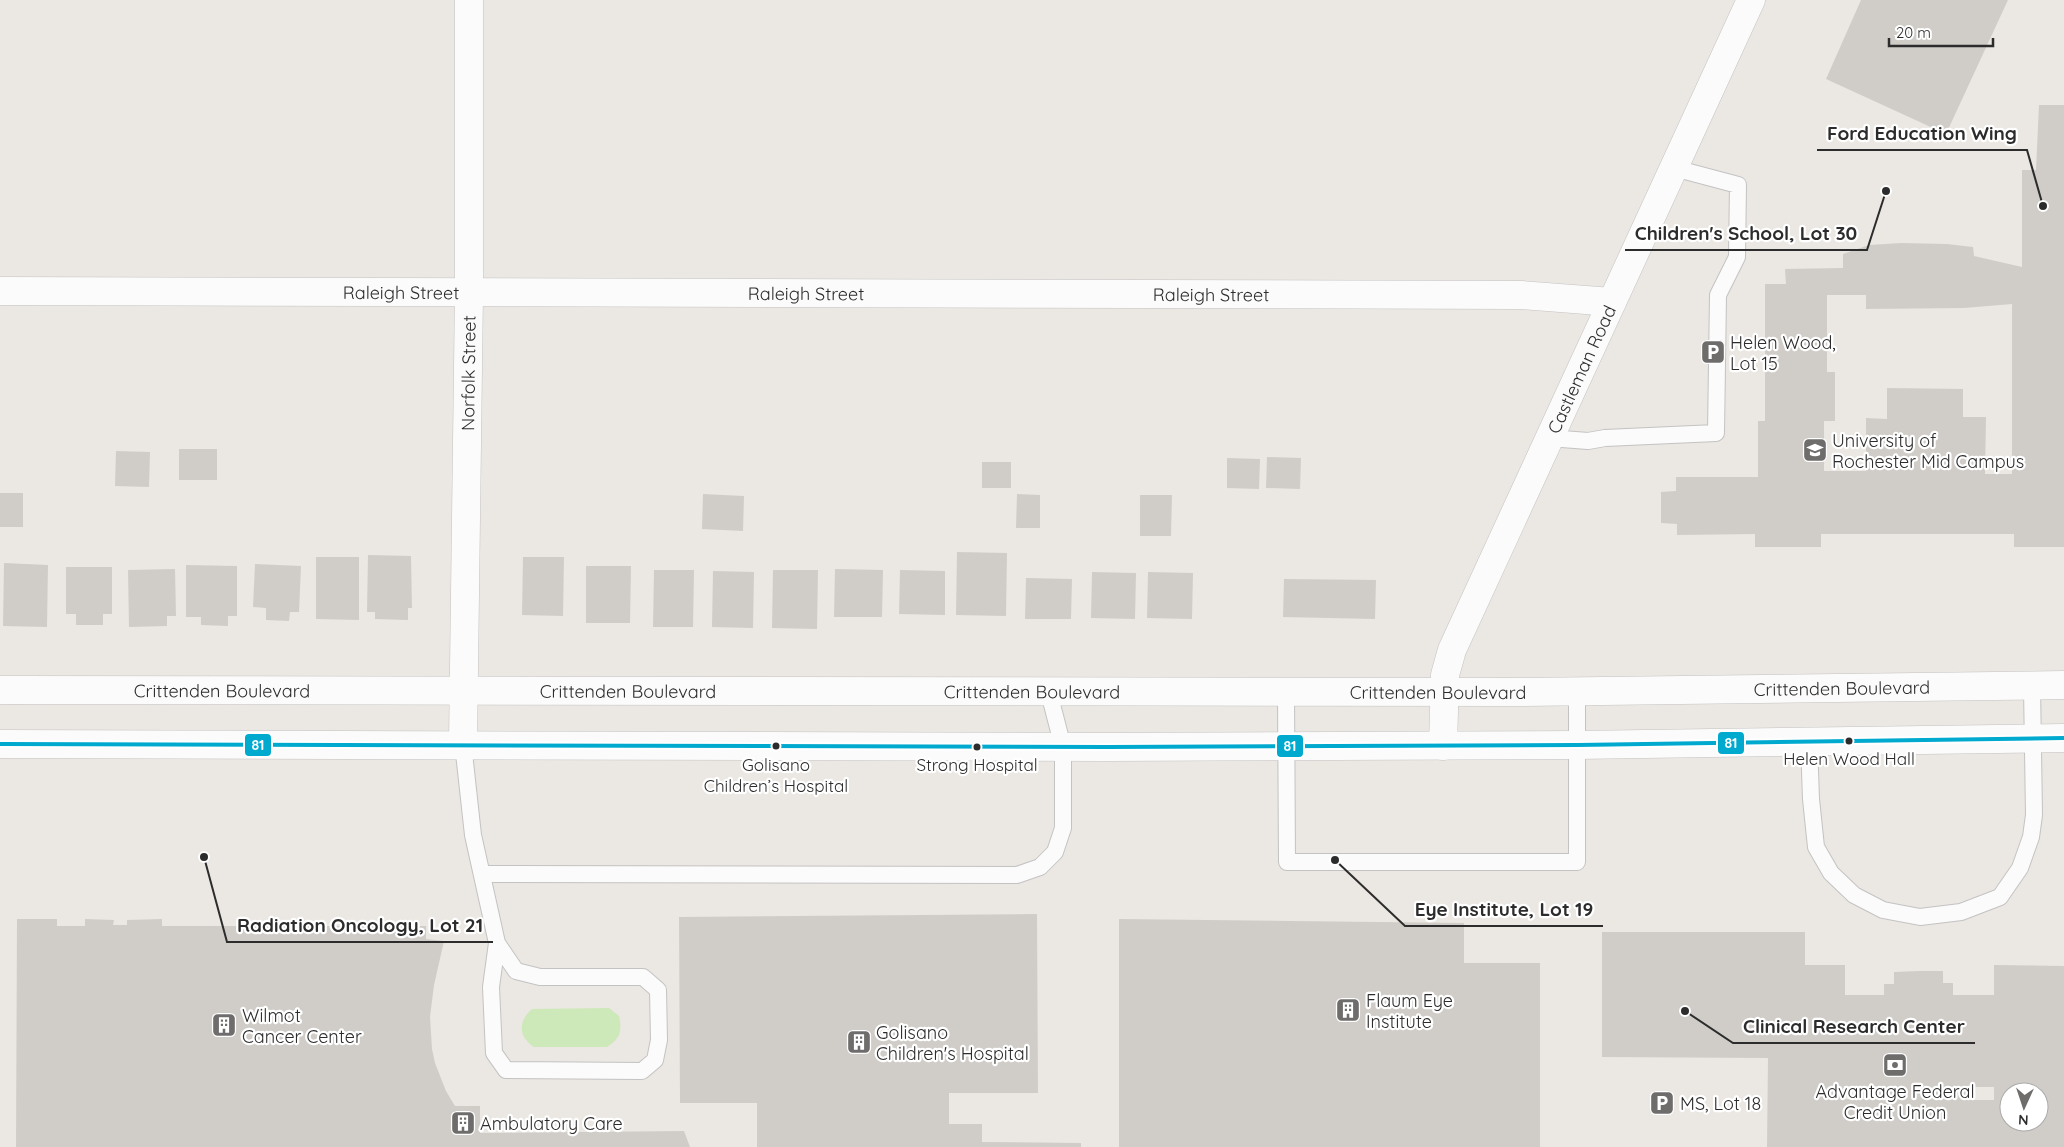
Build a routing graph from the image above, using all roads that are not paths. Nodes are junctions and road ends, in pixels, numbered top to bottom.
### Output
1 (470, 0) edge
2 (1751, 0) edge
3 (1674, 168) junction
4 (0, 291) edge
5 (469, 292) junction
6 (1612, 302) junction
7 (1549, 438) junction
8 (2064, 685) edge
9 (2032, 686) junction
10 (0, 690) edge
11 (464, 692) junction
12 (1444, 692) junction
13 (1578, 692) junction
14 (1049, 693) junction
15 (1286, 693) junction
16 (2064, 738) edge
17 (2033, 739) junction
18 (1809, 742) junction
19 (0, 744) edge
20 (463, 744) junction
21 (1577, 745) junction
22 (1285, 746) junction
23 (1443, 746) junction
24 (1063, 747) junction
25 (482, 874) junction
26 (497, 943) junction

1 - 5 street, Norfolk Street
2 - 3 street, Castleman Road
3 - 6 street, Castleman Road
3 - 7 lane
4 - 5 street, Raleigh Street
5 - 6 street, Raleigh Street
5 - 11 street, Norfolk Street
6 - 7 street, Castleman Road
7 - 12 street, Castleman Road
8 - 9 street, Crittenden Boulevard
9 - 13 street, Crittenden Boulevard
9 - 17 lane
10 - 11 street, Crittenden Boulevard
11 - 14 street, Crittenden Boulevard
11 - 20 street, Norfolk Street
12 - 13 street, Crittenden Boulevard
12 - 15 street, Crittenden Boulevard
12 - 23 street, Castleman Road
13 - 21 lane
14 - 15 street, Crittenden Boulevard
14 - 24 lane
15 - 22 lane
16 - 17 street
17 - 18 street
17 - 18 lane
18 - 21 street
19 - 20 street
20 - 24 street
20 - 25 lane
21 - 22 lane
21 - 23 street
22 - 23 street
22 - 24 street
24 - 25 lane
25 - 26 lane
26 - 26 lane

